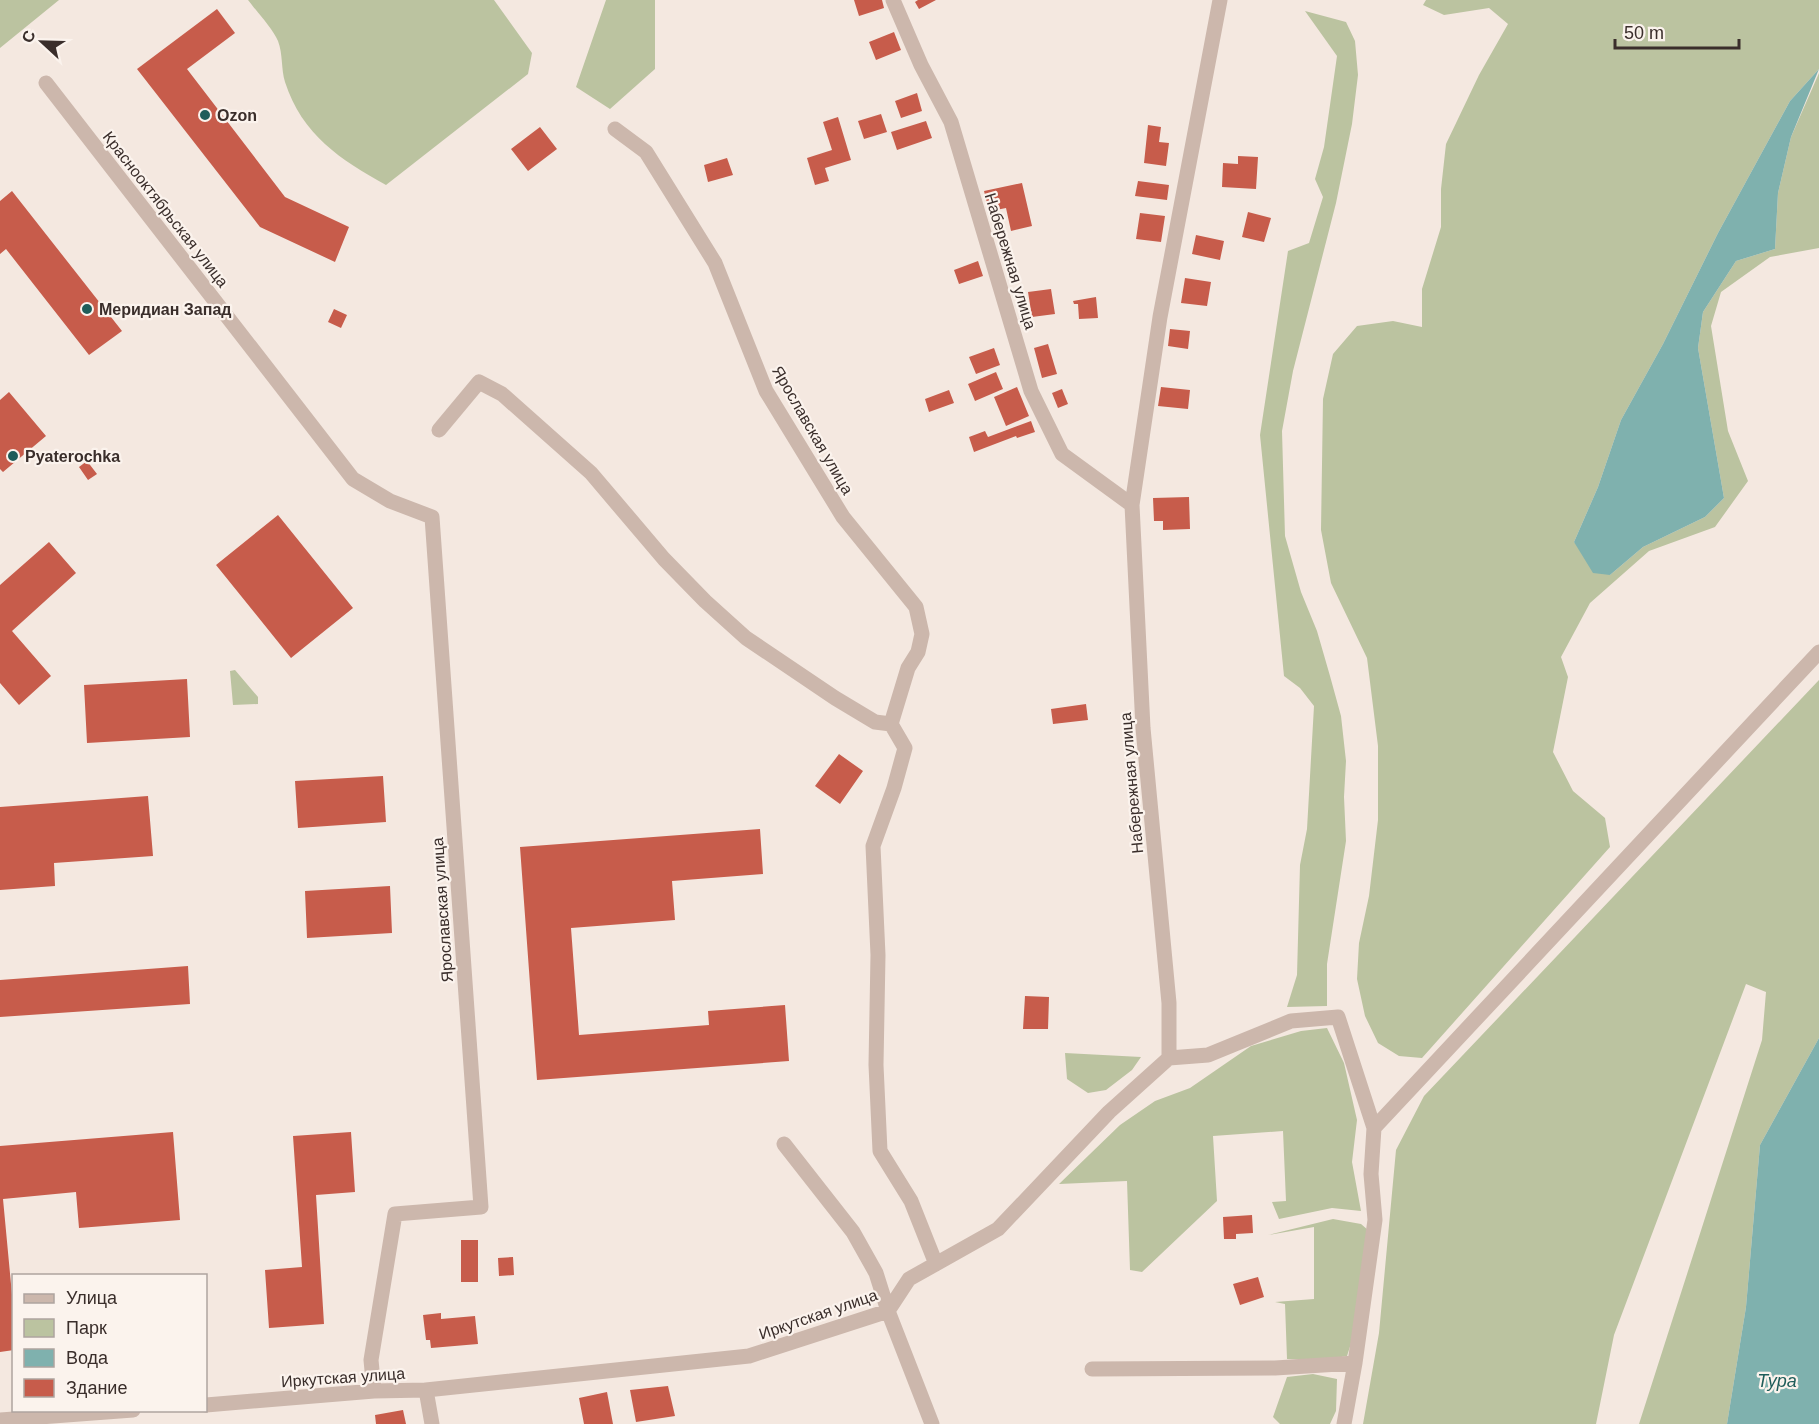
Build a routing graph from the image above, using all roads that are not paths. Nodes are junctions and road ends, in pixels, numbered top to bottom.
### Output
1 (892, 0) edge
2 (1220, 0) edge
3 (46, 83) dead end
4 (615, 129) dead end
5 (301, 413) joint
6 (439, 430) dead end
7 (1131, 505) junction
8 (1819, 652) edge
9 (891, 724) junction
10 (1168, 1058) junction
11 (1374, 1128) junction
12 (784, 1144) dead end
13 (936, 1264) junction
14 (888, 1311) junction
15 (1355, 1363) junction
16 (1092, 1369) dead end
17 (426, 1390) junction
18 (374, 1391) junction
19 (207, 1405) edge
20 (106, 1412) edge
21 (0, 1420) edge
22 (432, 1424) edge
23 (932, 1424) edge
24 (1344, 1424) edge

1 - 7 street, Набережная улица
2 - 7 street, Набережная улица
3 - 5 street, Краснооктябрьская улица
4 - 9 street, Ярославская улица
5 - 18 street, Ярославская улица
6 - 9 street
7 - 10 street, Набережная улица
8 - 11 street
9 - 13 street
10 - 11 street
10 - 13 street, Иркутская улица
11 - 15 street
12 - 14 street
13 - 14 street, Иркутская улица
14 - 17 street, Иркутская улица
14 - 23 street
15 - 16 street
15 - 24 street
17 - 18 street, Иркутская улица
17 - 22 street
18 - 19 street, Иркутская улица
20 - 21 street

